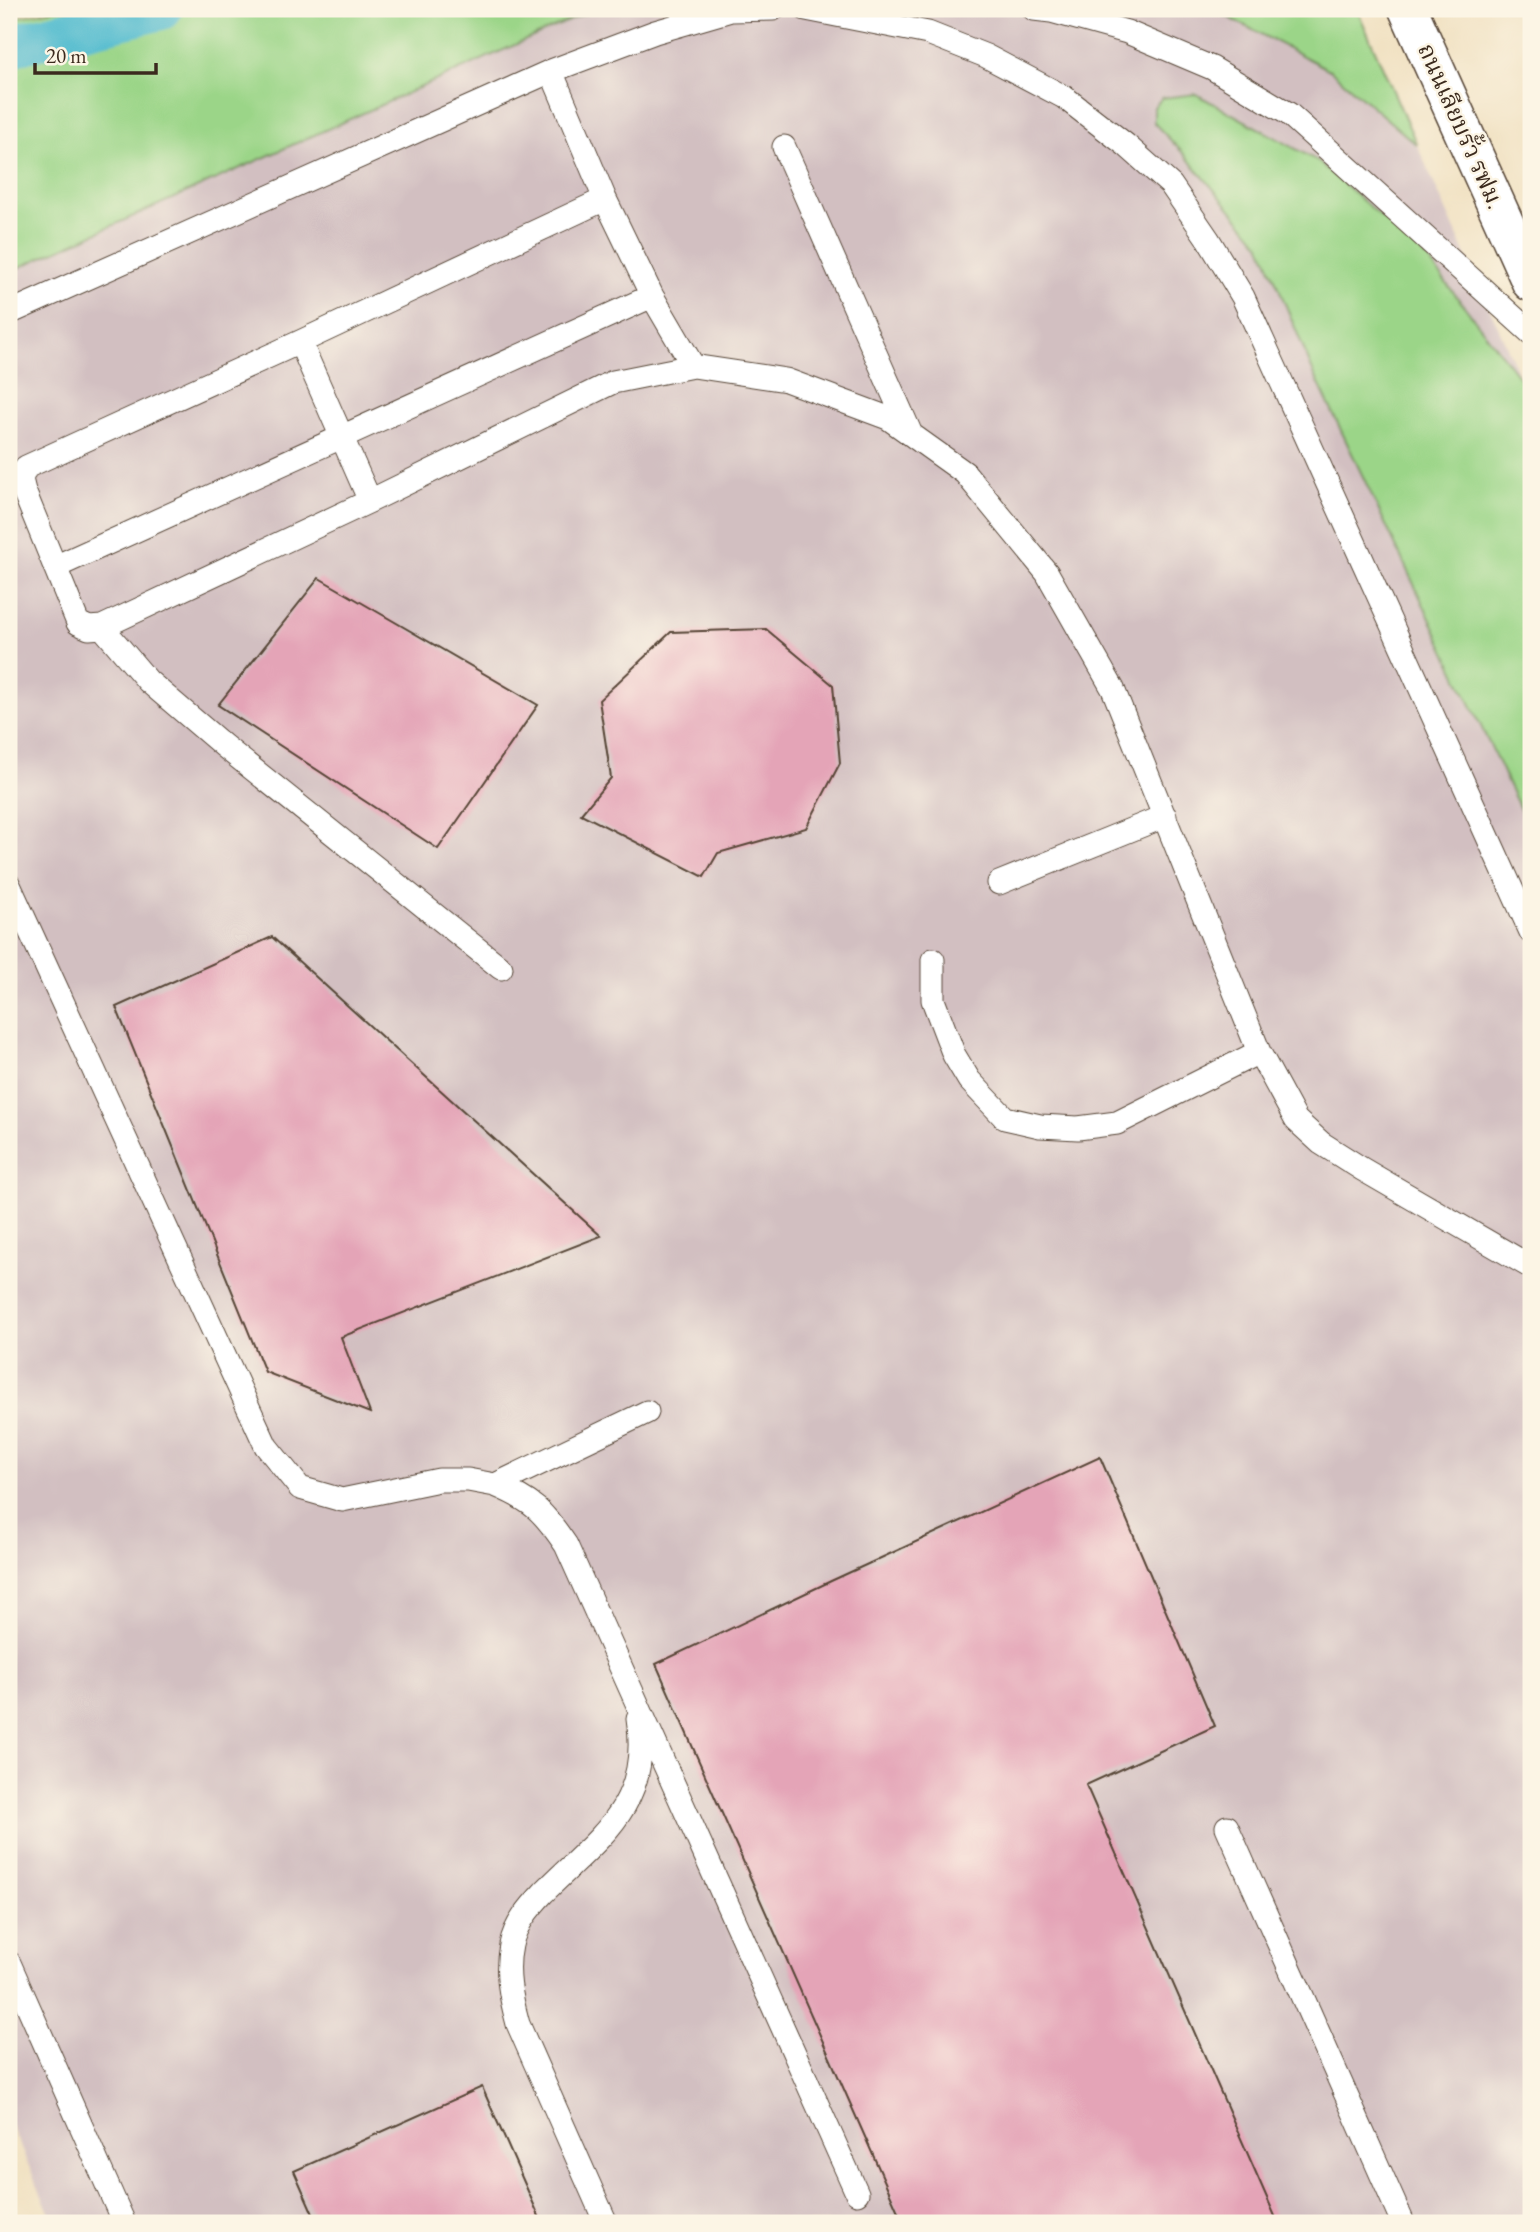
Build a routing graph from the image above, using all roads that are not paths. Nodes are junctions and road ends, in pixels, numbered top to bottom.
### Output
1 (773, 9) edge
2 (806, 9) edge
3 (1034, 9) edge
4 (1408, 9) edge
5 (551, 71) junction
6 (784, 147) dead end
7 (605, 199) junction
8 (1531, 282) edge
9 (652, 296) junction
10 (9, 313) edge
11 (1531, 333) edge
12 (300, 342) junction
13 (693, 366) junction
14 (912, 435) junction
15 (341, 437) junction
16 (370, 501) junction
17 (55, 567) junction
18 (102, 627) junction
19 (1165, 816) junction
20 (999, 883) dead end
21 (9, 885) edge
22 (1531, 932) edge
23 (933, 960) dead end
24 (501, 968) dead end
25 (1259, 1052) junction
26 (1531, 1267) edge
27 (647, 1412) dead end
28 (495, 1485) junction
29 (635, 1699) junction
30 (1227, 1827) dead end
31 (9, 1963) edge
32 (856, 2193) dead end
33 (124, 2223) edge
34 (606, 2223) edge
35 (1403, 2223) edge

1 - 5 lane
2 - 22 lane
3 - 11 lane
4 - 8 street, ถนนเลียบรั้ว รฟม.
5 - 7 lane
5 - 10 lane
6 - 14 lane
7 - 9 lane
7 - 12 lane
9 - 13 lane
9 - 15 lane
12 - 15 lane
12 - 17 lane
13 - 14 lane
13 - 16 lane
14 - 19 lane
15 - 16 lane
15 - 17 lane
16 - 18 lane
17 - 18 lane
18 - 24 lane
19 - 20 lane
19 - 25 lane
21 - 28 lane
23 - 25 lane
25 - 26 lane
27 - 28 lane
28 - 29 lane
29 - 32 lane
29 - 34 lane
30 - 35 lane
31 - 33 lane

